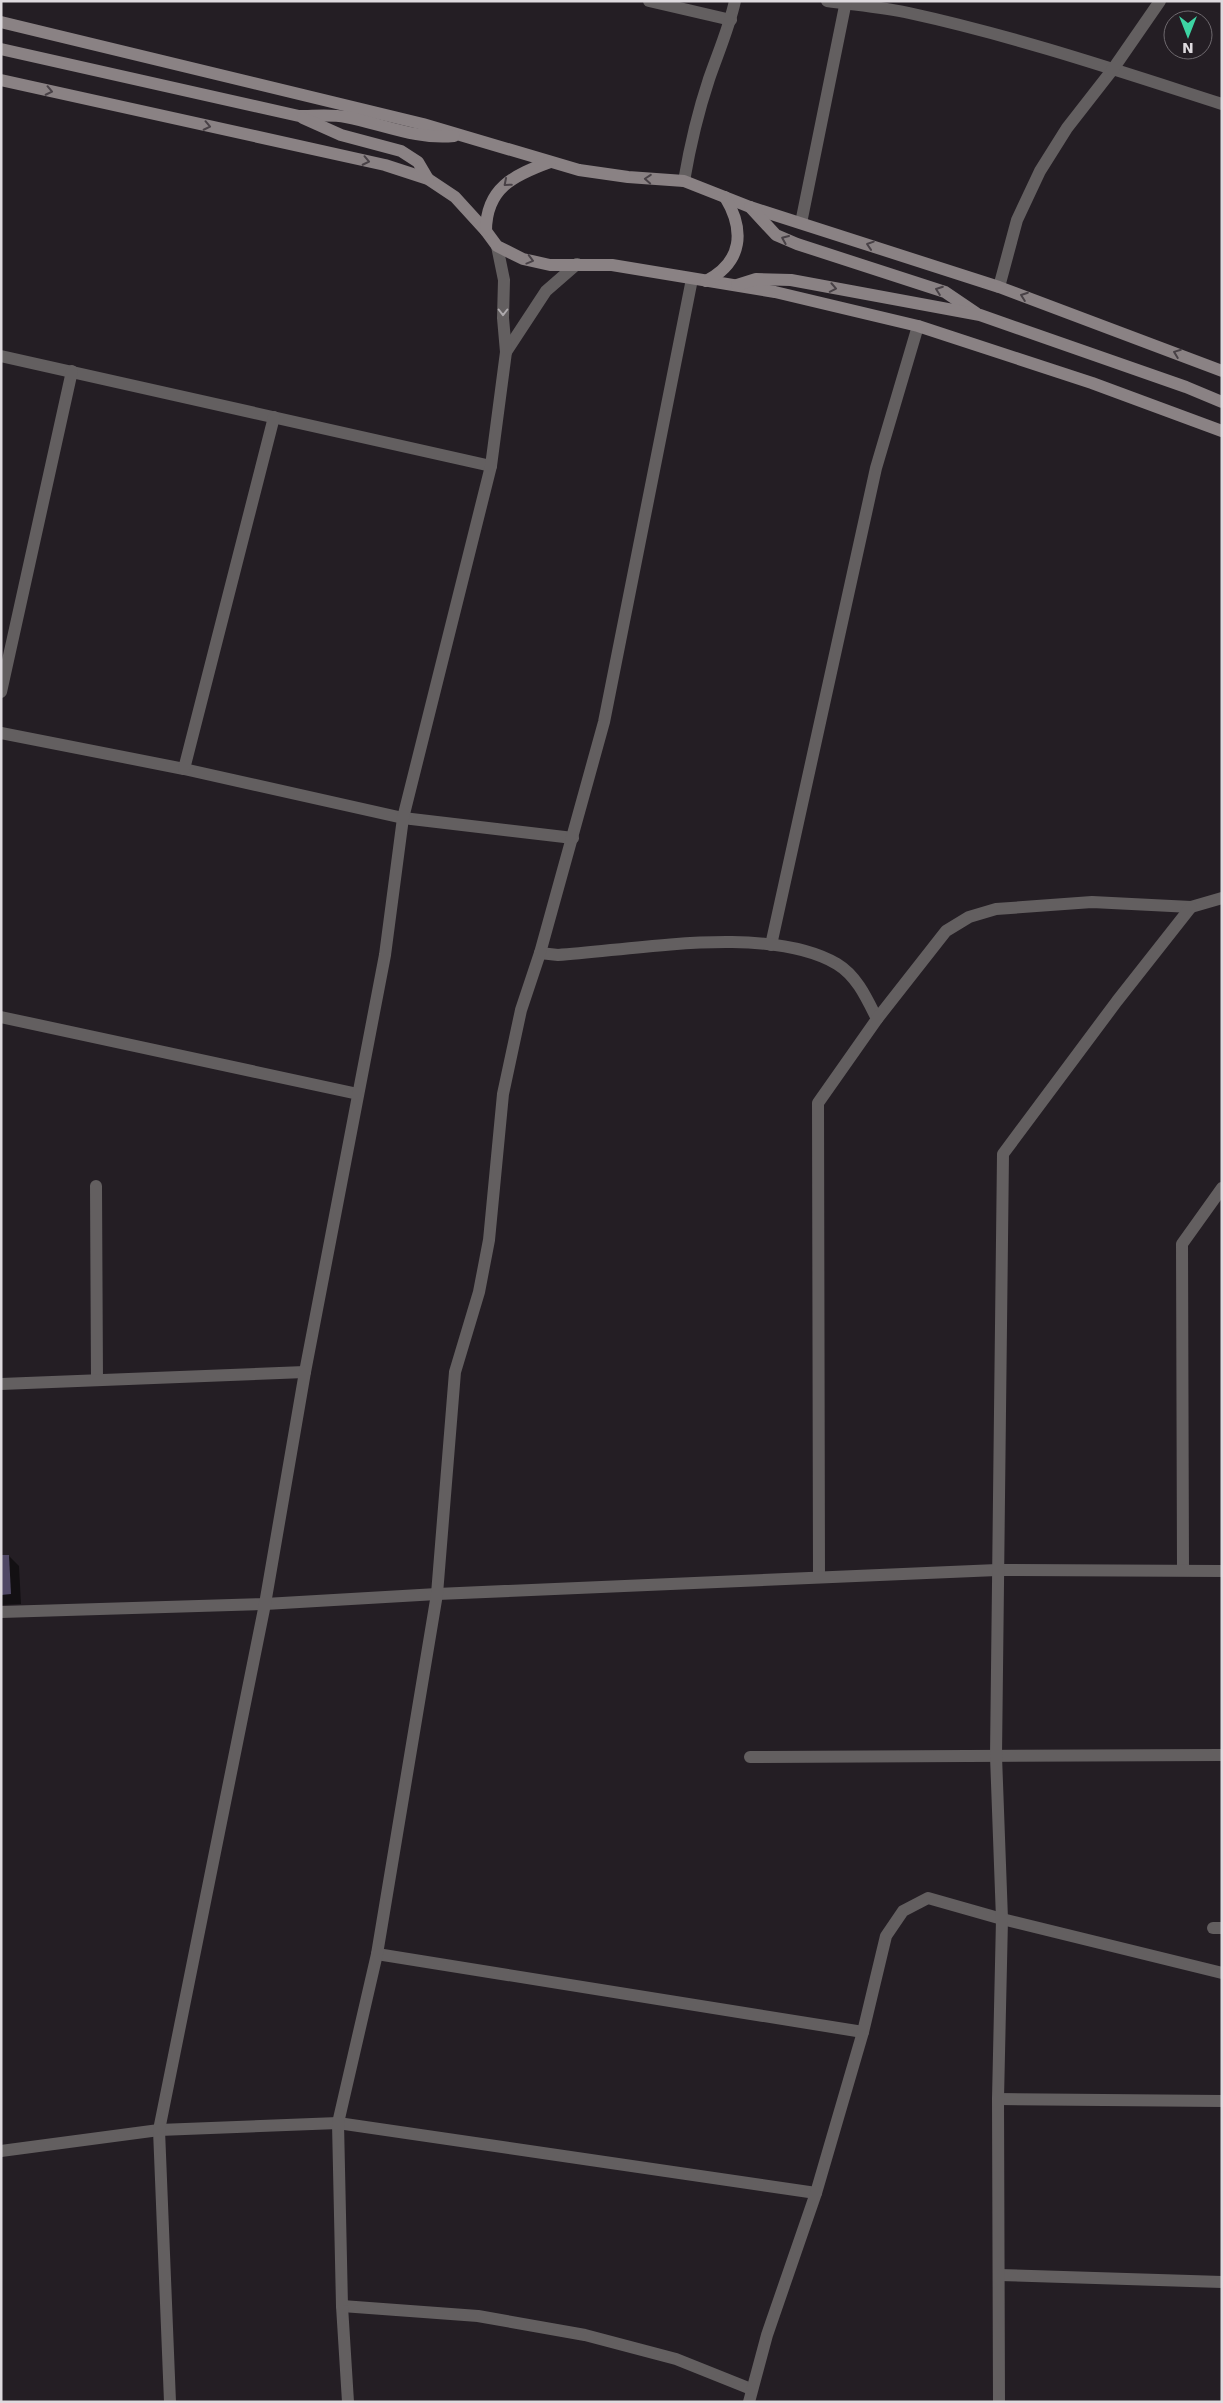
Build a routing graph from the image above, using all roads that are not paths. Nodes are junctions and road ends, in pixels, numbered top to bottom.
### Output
1 (649, 1) edge
2 (735, 1) edge
3 (826, 1) edge
4 (1160, 1) edge
5 (846, 2) edge
6 (731, 20) junction
7 (1, 22) edge
8 (1, 49) edge
9 (1113, 69) junction
10 (1, 80) edge
11 (1222, 104) edge
12 (299, 116) junction
13 (461, 135) junction
14 (550, 162) junction
15 (428, 179) junction
16 (684, 181) junction
17 (725, 197) junction
18 (750, 207) junction
19 (801, 223) junction
20 (486, 231) junction
21 (498, 246) junction
22 (577, 264) junction
23 (692, 280) junction
24 (706, 281) junction
25 (734, 286) junction
26 (999, 287) junction
27 (980, 316) junction
28 (918, 326) junction
29 (506, 352) junction
30 (1, 356) edge
31 (72, 371) junction
32 (1222, 371) edge
33 (1222, 402) edge
34 (274, 417) junction
35 (1222, 431) edge
36 (491, 466) junction
37 (1, 692) edge
38 (1, 733) edge
39 (184, 769) junction
40 (402, 818) junction
41 (573, 838) junction
42 (1222, 898) edge
43 (1191, 907) junction
44 (770, 945) junction
45 (540, 952) junction
46 (1, 1016) edge
47 (877, 1019) junction
48 (358, 1094) junction
49 (96, 1186) dead end
50 (1222, 1188) edge
51 (305, 1372) junction
52 (96, 1380) junction
53 (1, 1384) edge
54 (998, 1570) junction
55 (1183, 1570) junction
56 (1222, 1571) edge
57 (819, 1577) junction
58 (437, 1594) junction
59 (265, 1604) junction
60 (1, 1612) edge
61 (1222, 1755) edge
62 (996, 1756) junction
63 (750, 1757) dead end
64 (1002, 1919) junction
65 (377, 1954) junction
66 (1222, 1973) edge
67 (862, 2032) junction
68 (998, 2099) junction
69 (1222, 2101) edge
70 (338, 2123) junction
71 (159, 2130) junction
72 (1, 2151) edge
73 (816, 2193) junction
74 (999, 2275) junction
75 (1222, 2282) edge
76 (342, 2306) junction
77 (750, 2395) edge
78 (170, 2402) edge
79 (348, 2402) edge
80 (999, 2402) edge

1 - 6 street
2 - 6 street
3 - 5 street
4 - 9 street
5 - 9 street
5 - 19 street
6 - 16 street
7 - 13 main road
8 - 12 main road
9 - 11 street
9 - 26 street
10 -> 15 main road
12 - 13 main road
12 - 15 main road
13 - 14 main road
16 -> 14 main road
14 -> 20 main road
15 - 20 main road
16 - 17 main road
17 - 18 main road
17 - 24 main road
18 - 19 main road
27 -> 18 main road
26 -> 19 main road
20 - 21 main road
21 -> 22 main road
21 -> 29 street
22 - 23 main road
22 - 29 street
23 - 24 main road
23 - 41 street
24 - 25 main road
25 -> 27 main road
25 - 28 main road
32 -> 26 main road
27 - 33 main road
28 - 35 main road
28 - 44 street
29 - 36 street
30 - 31 street
31 - 34 street
31 - 37 street
34 - 36 street
34 - 39 street
36 - 40 street
38 - 39 street
39 - 40 street
40 - 41 street
40 - 48 street
41 - 45 street
42 - 43 street
43 - 47 street
43 - 54 street
44 - 45 street
44 - 47 street
45 - 58 street
46 - 48 street
47 - 57 street
48 - 51 street
49 - 52 street
50 - 55 street
51 - 52 street
51 - 59 street
52 - 53 street
54 - 55 street
54 - 57 street
54 - 62 street
55 - 56 street
57 - 58 street
58 - 59 street
58 - 65 street
59 - 60 street
59 - 71 street
61 - 62 street
62 - 63 street
62 - 64 street
64 - 66 street
64 - 67 street
64 - 68 street
65 - 67 street
65 - 70 street
67 - 73 street
68 - 69 street
68 - 74 street
70 - 71 street
70 - 73 street
70 - 76 street
71 - 72 street
71 - 78 street
73 - 77 street
74 - 75 street
74 - 80 street
76 - 77 street
76 - 79 street

